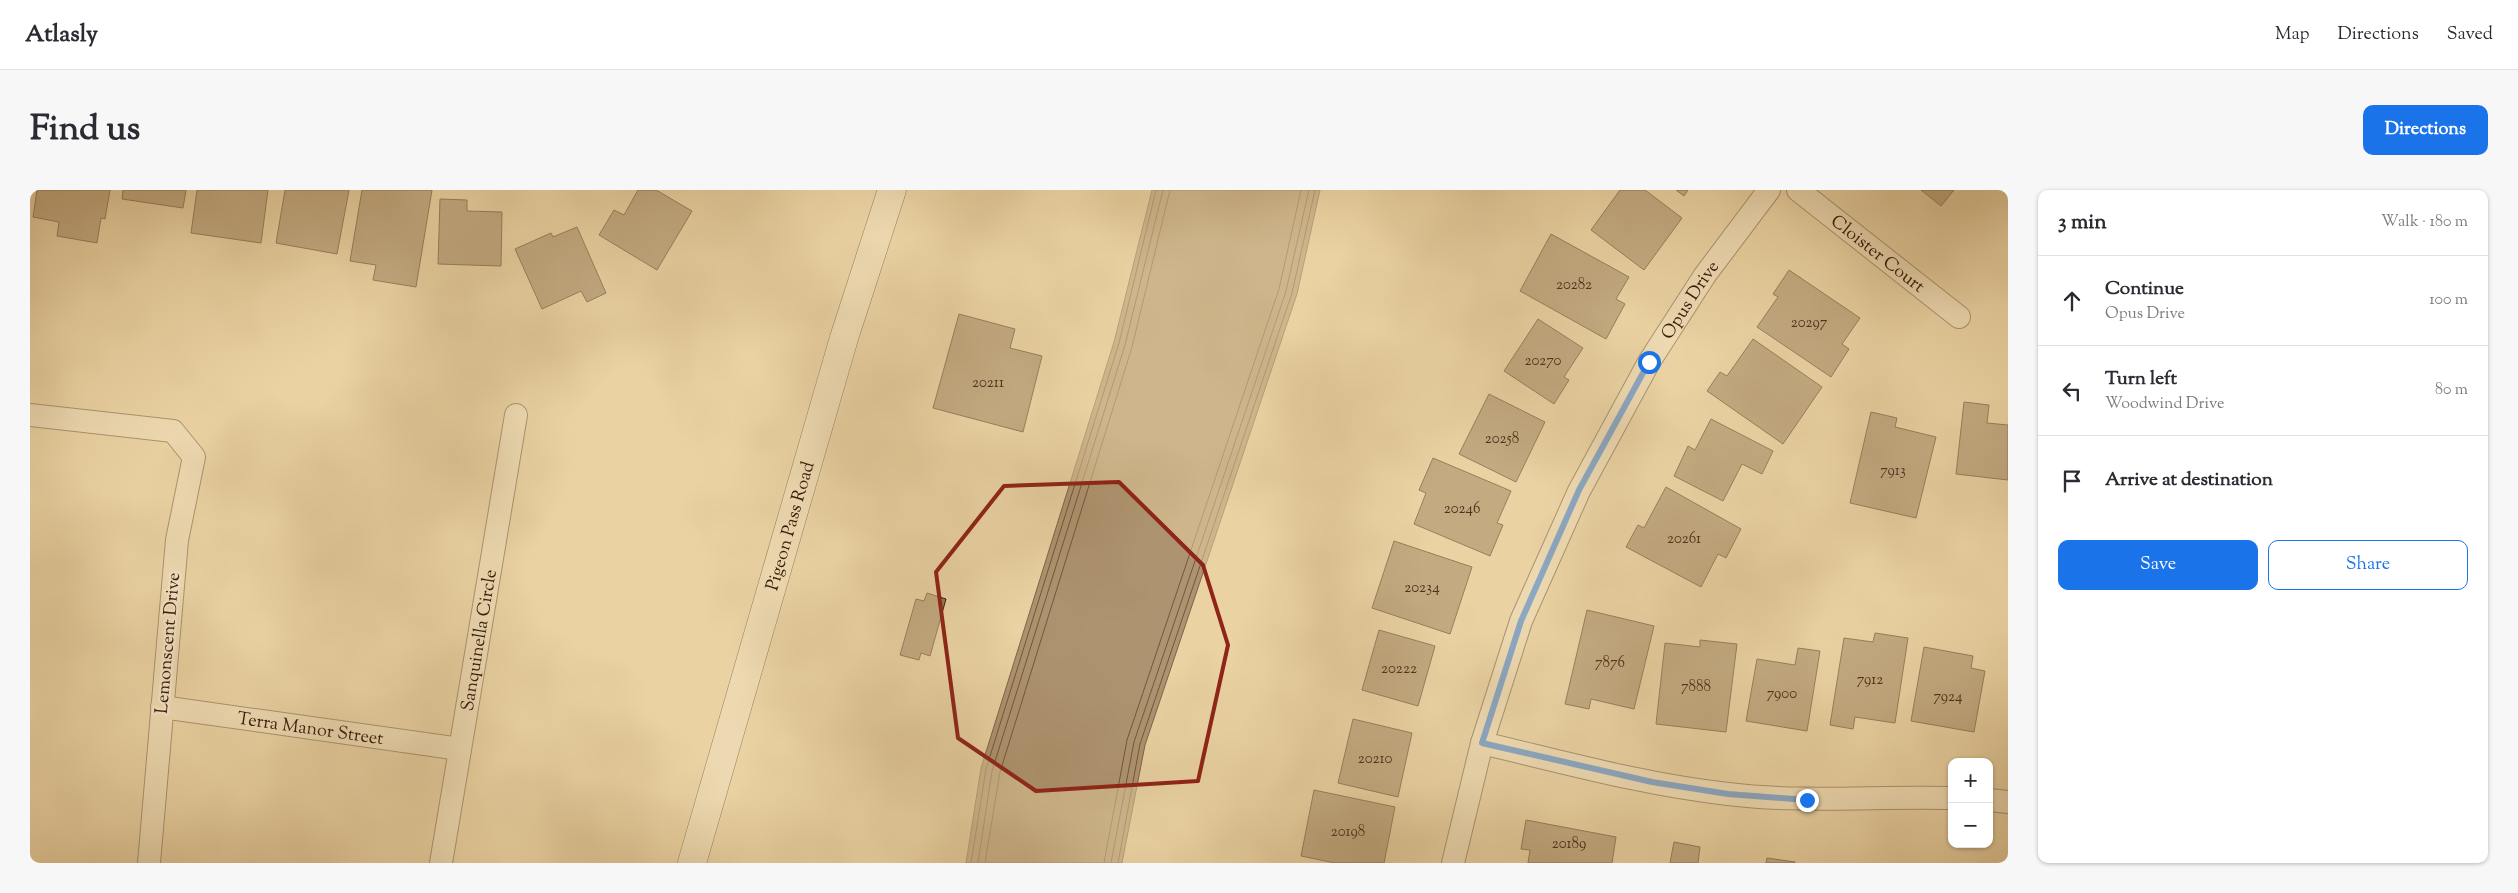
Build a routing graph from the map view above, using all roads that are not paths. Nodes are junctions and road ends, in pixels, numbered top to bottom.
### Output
1 (892, 190) edge
2 (1769, 190) edge
3 (1798, 190) edge
4 (1959, 317) dead end
5 (30, 415) edge
6 (516, 415) dead end
7 (162, 707) junction
8 (1482, 743) junction
9 (460, 749) junction
10 (1948, 798) edge
11 (1993, 800) edge
12 (2008, 802) edge
13 (149, 863) edge
14 (441, 863) edge
15 (692, 863) edge
16 (1453, 863) edge

1 - 15 street, Pigeon Pass Road
2 - 8 street, Opus Drive
3 - 4 street, Cloister Court
5 - 7 street, Lemonscent Drive
6 - 9 street, Sanquinella Circle
7 - 9 street, Terra Manor Street
7 - 13 street, Lemonscent Drive
8 - 10 street
8 - 16 street, Opus Drive
9 - 14 street, Sanquinella Circle
11 - 12 street

